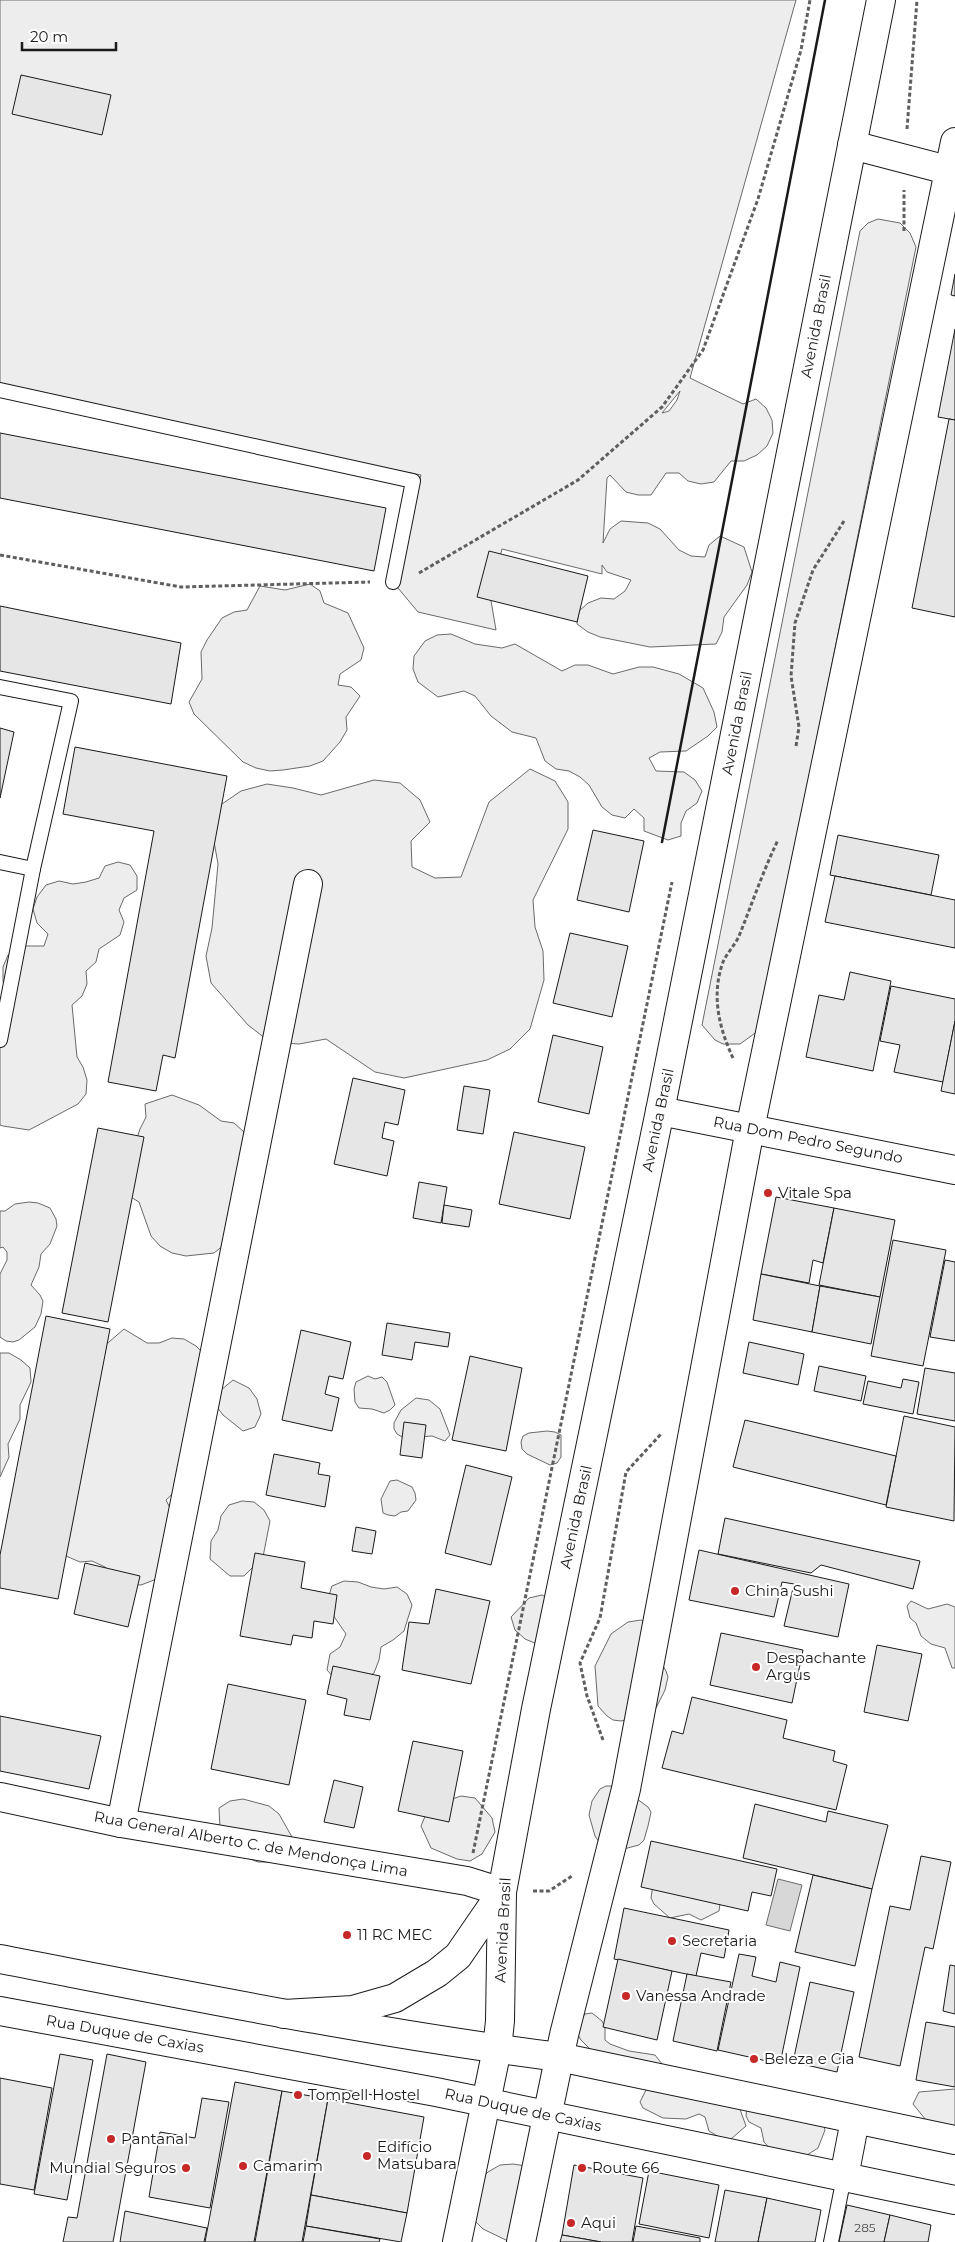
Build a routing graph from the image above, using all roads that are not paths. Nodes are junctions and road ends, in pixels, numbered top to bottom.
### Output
1 (881, 0) edge
2 (955, 142) edge
3 (852, 145) junction
4 (952, 171) edge
5 (0, 390) edge
6 (393, 582) road end
7 (0, 688) edge
8 (0, 862) edge
9 (33, 868) junction
10 (308, 884) dead end
11 (0, 1040) edge
12 (660, 1111) junction
13 (750, 1128) junction
14 (955, 1170) edge
15 (0, 1797) edge
16 (122, 1823) junction
17 (502, 1892) junction
18 (0, 1959) edge
19 (0, 2011) edge
20 (284, 2014) junction
21 (497, 2049) junction
22 (559, 2057) junction
23 (485, 2102) junction
24 (547, 2115) junction
25 (855, 2120) junction
26 (955, 2140) edge
27 (844, 2178) junction
28 (955, 2200) edge
29 (457, 2242) edge
30 (521, 2242) edge
31 (831, 2242) edge

1 - 3 main road, Avenida Brasil
2 - 4 main road
3 - 4 main road
3 - 12 main road, Avenida Brasil
4 - 13 main road
5 - 6 lane
7 - 9 lane
8 - 9 lane
9 - 11 lane
10 - 16 main road
12 - 13 main road, Rua Dom Pedro Segundo
12 - 17 main road, Avenida Brasil
13 - 14 main road, Rua Dom Pedro Segundo
13 - 22 main road
15 - 16 main road, Rua General Alberto C. de Mendonça Lima
16 - 17 main road, Rua General Alberto C. de Mendonça Lima
17 - 20 main road
17 - 21 main road, Avenida Brasil
18 - 20 main road
19 - 23 main road, Rua Duque de Caxias
20 - 21 main road
21 - 22 main road
21 - 23 main road, Avenida Brasil
22 - 24 main road
22 - 25 main road
23 - 24 main road, Rua Duque de Caxias
23 - 29 main road, Avenida Brasil
24 - 27 main road, Rua Duque de Caxias
24 - 30 main road
25 - 26 main road
25 - 27 main road
27 - 28 main road, Rua Duque de Caxias
27 - 31 lane

